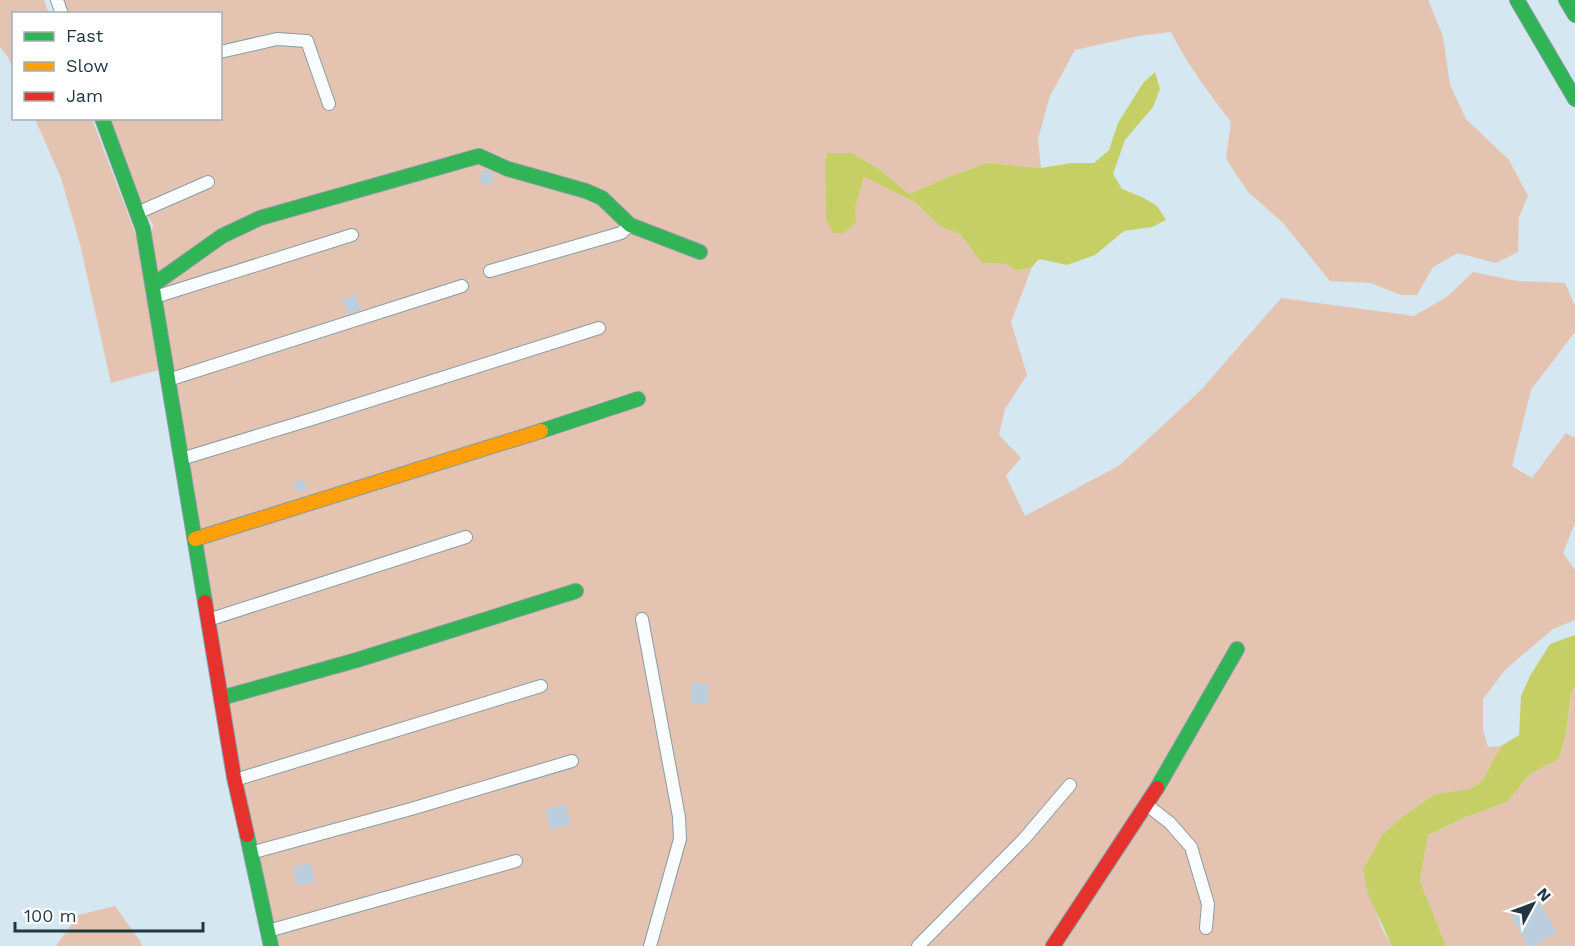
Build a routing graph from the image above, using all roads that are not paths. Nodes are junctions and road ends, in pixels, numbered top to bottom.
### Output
1 (1517, 0) edge
2 (1566, 0) edge
3 (1575, 15) edge
4 (222, 52) edge
5 (1575, 99) edge
6 (328, 104) dead end
7 (103, 120) edge
8 (208, 182) dead end
9 (137, 213) junction
10 (630, 225) junction
11 (352, 235) dead end
12 (700, 252) dead end
13 (490, 272) dead end
14 (462, 286) dead end
15 (154, 291) junction
16 (599, 328) dead end
17 (168, 380) junction
18 (638, 399) dead end
19 (181, 459) junction
20 (465, 537) dead end
21 (195, 539) junction
22 (576, 591) dead end
23 (642, 619) dead end
24 (208, 620) junction
25 (1237, 649) dead end
26 (542, 686) dead end
27 (221, 699) junction
28 (572, 761) dead end
29 (235, 780) junction
30 (1070, 785) dead end
31 (1147, 805) junction
32 (250, 853) junction
33 (516, 861) dead end
34 (1206, 928) dead end
35 (268, 931) junction
36 (271, 946) edge
37 (650, 946) edge
38 (918, 946) edge
39 (1053, 946) edge

1 - 5 street
2 - 3 street
4 - 6 street
7 - 9 street
8 - 9 street
9 - 15 street
10 - 12 street
10 - 13 street
10 - 15 street
11 - 15 street
14 - 17 street
15 - 17 street
16 - 19 street
17 - 19 street
18 - 21 street
19 - 21 street
20 - 24 street
21 - 24 street
22 - 27 street
23 - 37 street
24 - 27 street
25 - 31 street
26 - 29 street
27 - 29 street
28 - 32 street
29 - 32 street
30 - 38 street
31 - 34 street
31 - 39 street
32 - 35 street
33 - 35 street
35 - 36 street

